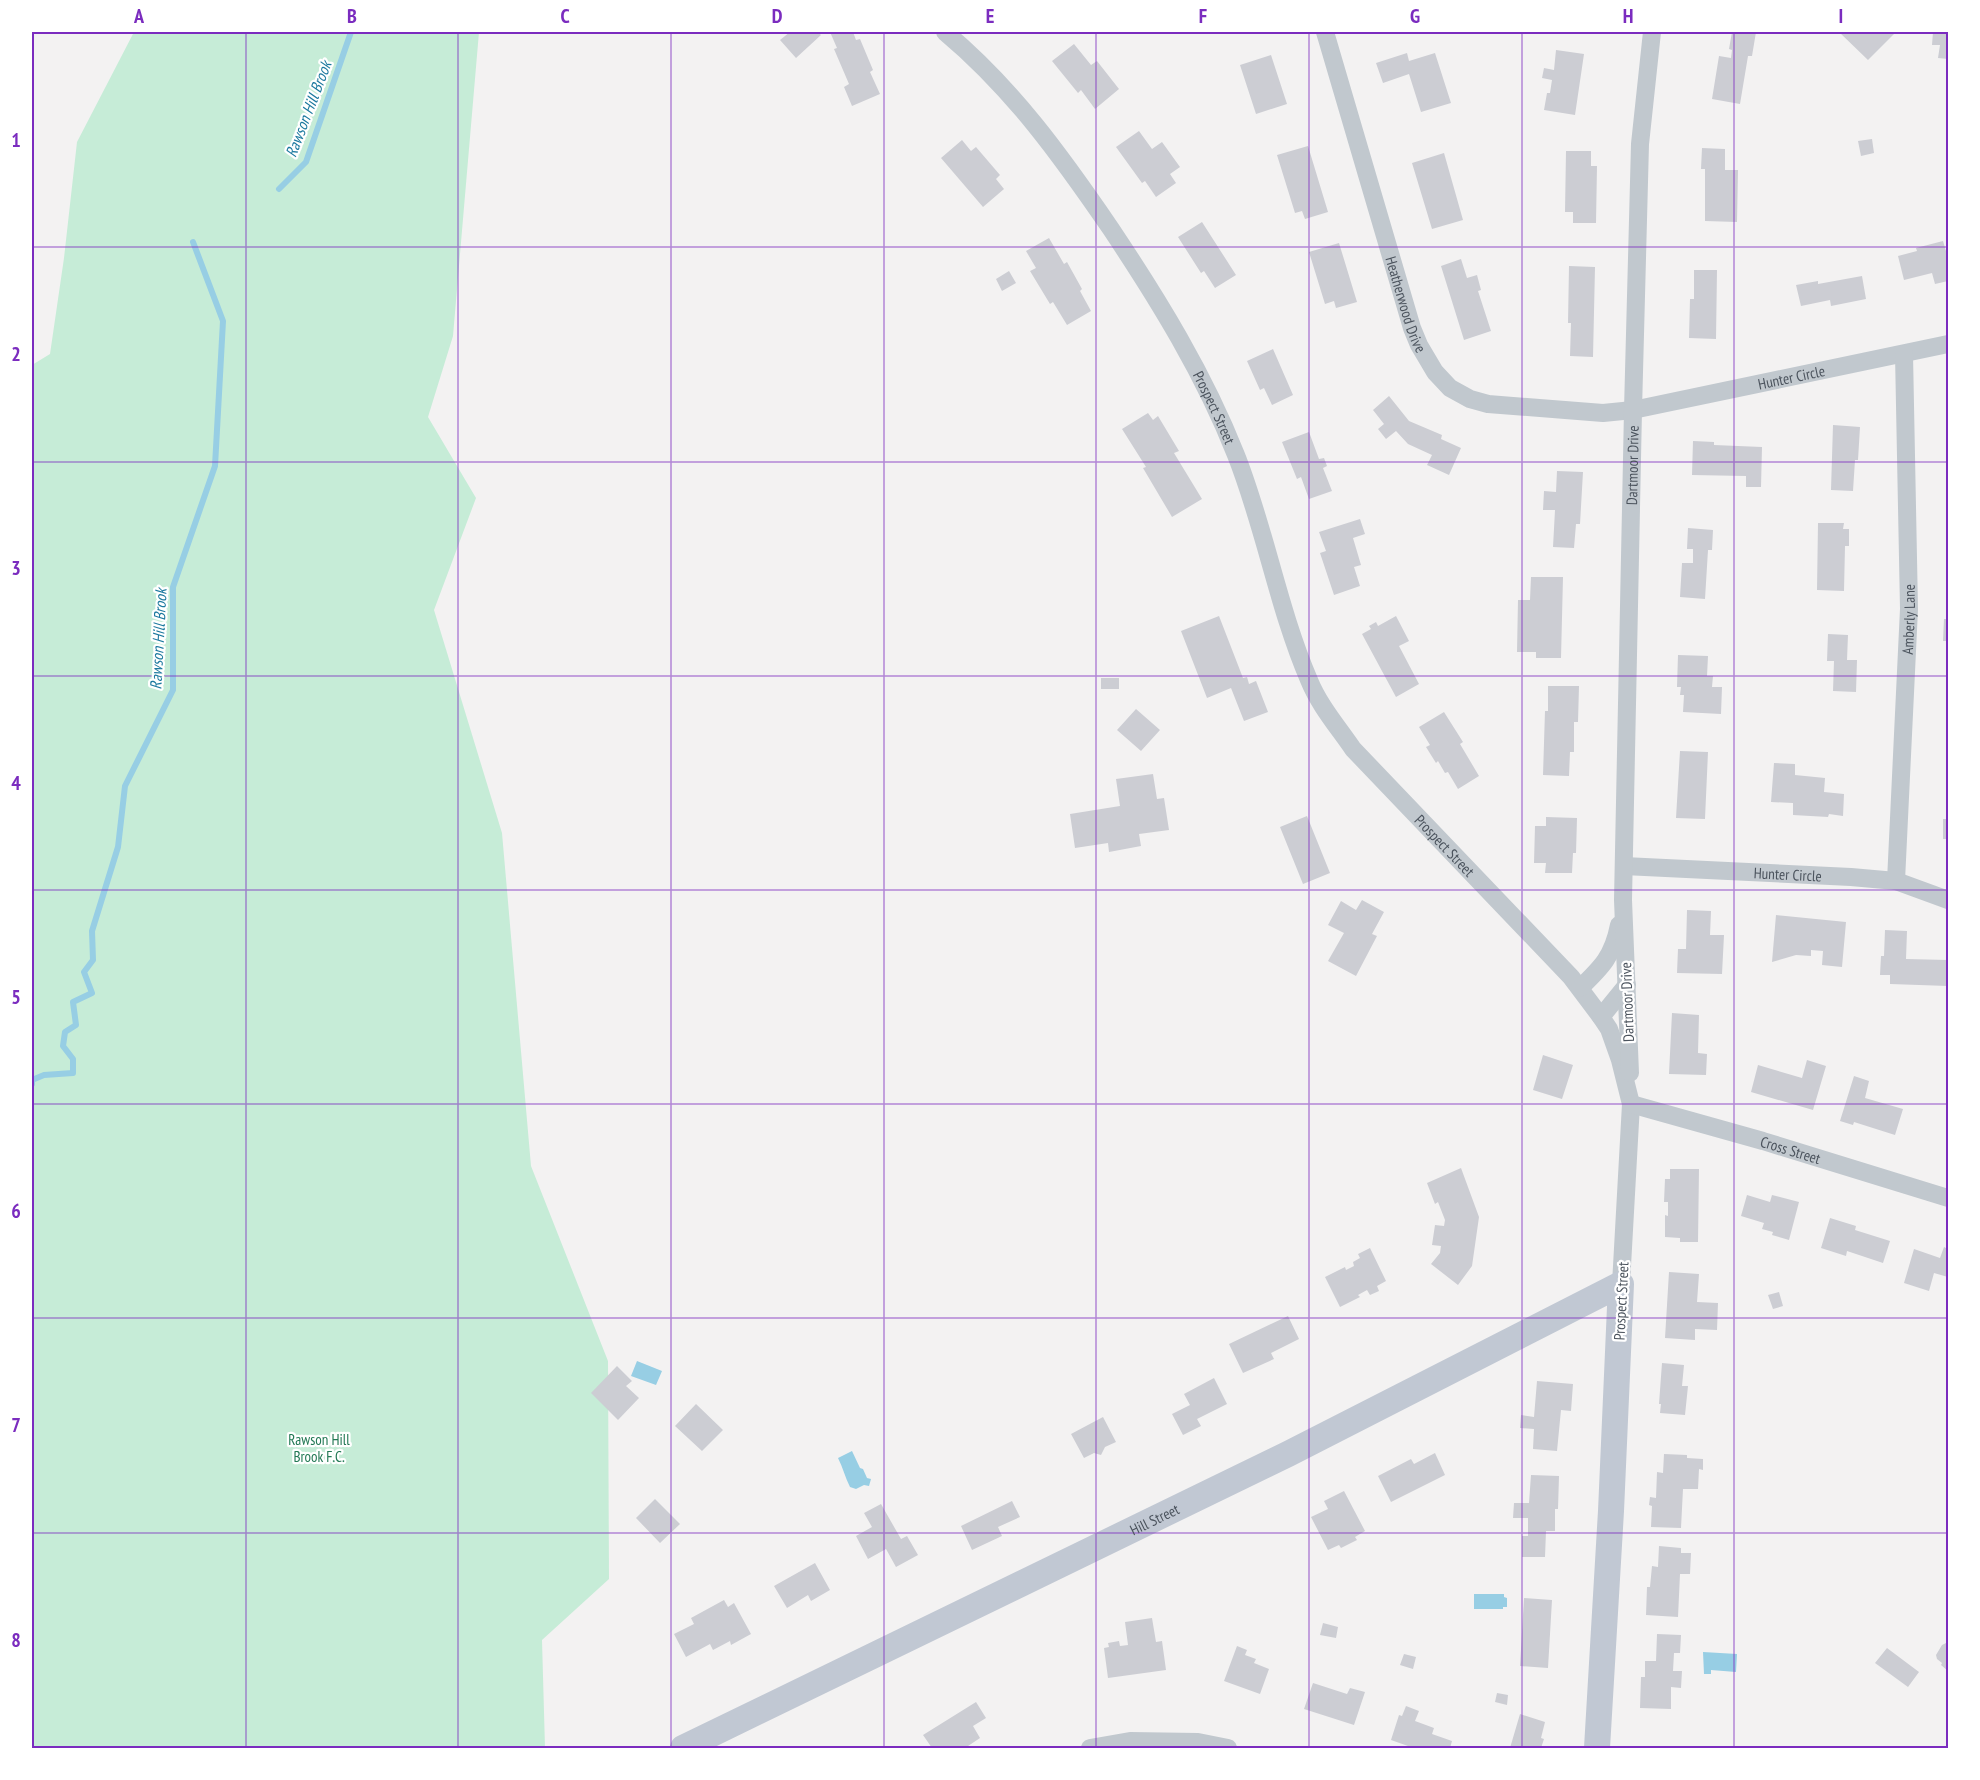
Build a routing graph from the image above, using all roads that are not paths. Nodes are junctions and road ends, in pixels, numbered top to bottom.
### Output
1 (945, 32) edge
2 (1324, 32) edge
3 (1652, 32) edge
4 (1948, 344) edge
5 (1904, 354) junction
6 (1633, 410) junction
7 (1624, 866) junction
8 (1896, 881) junction
9 (1623, 900) junction
10 (1948, 900) edge
11 (1627, 985) junction
12 (1580, 988) junction
13 (1601, 1017) junction
14 (1631, 1104) junction
15 (1948, 1198) edge
16 (1621, 1284) junction
17 (683, 1749) edge
18 (1090, 1749) edge
19 (1228, 1749) edge
20 (1597, 1749) edge

1 - 12 street, Prospect Street
2 - 6 street, Heatherwood Drive
3 - 6 street, Dartmoor Drive
4 - 5 street, Hunter Circle
5 - 6 street, Hunter Circle
5 - 8 street, Amberly Lane
6 - 7 street, Dartmoor Drive
7 - 8 street, Hunter Circle
7 - 9 street, Dartmoor Drive
8 - 10 street, Hunter Circle
9 - 11 street, Dartmoor Drive
9 - 12 street, Dartmoor Drive
11 - 13 street
11 - 14 street, Dartmoor Drive
12 - 13 street, Prospect Street
13 - 14 street, Prospect Street
14 - 15 street, Cross Street
14 - 16 street, Prospect Street
16 - 17 street, Hill Street
16 - 20 street, Prospect Street
18 - 19 street

